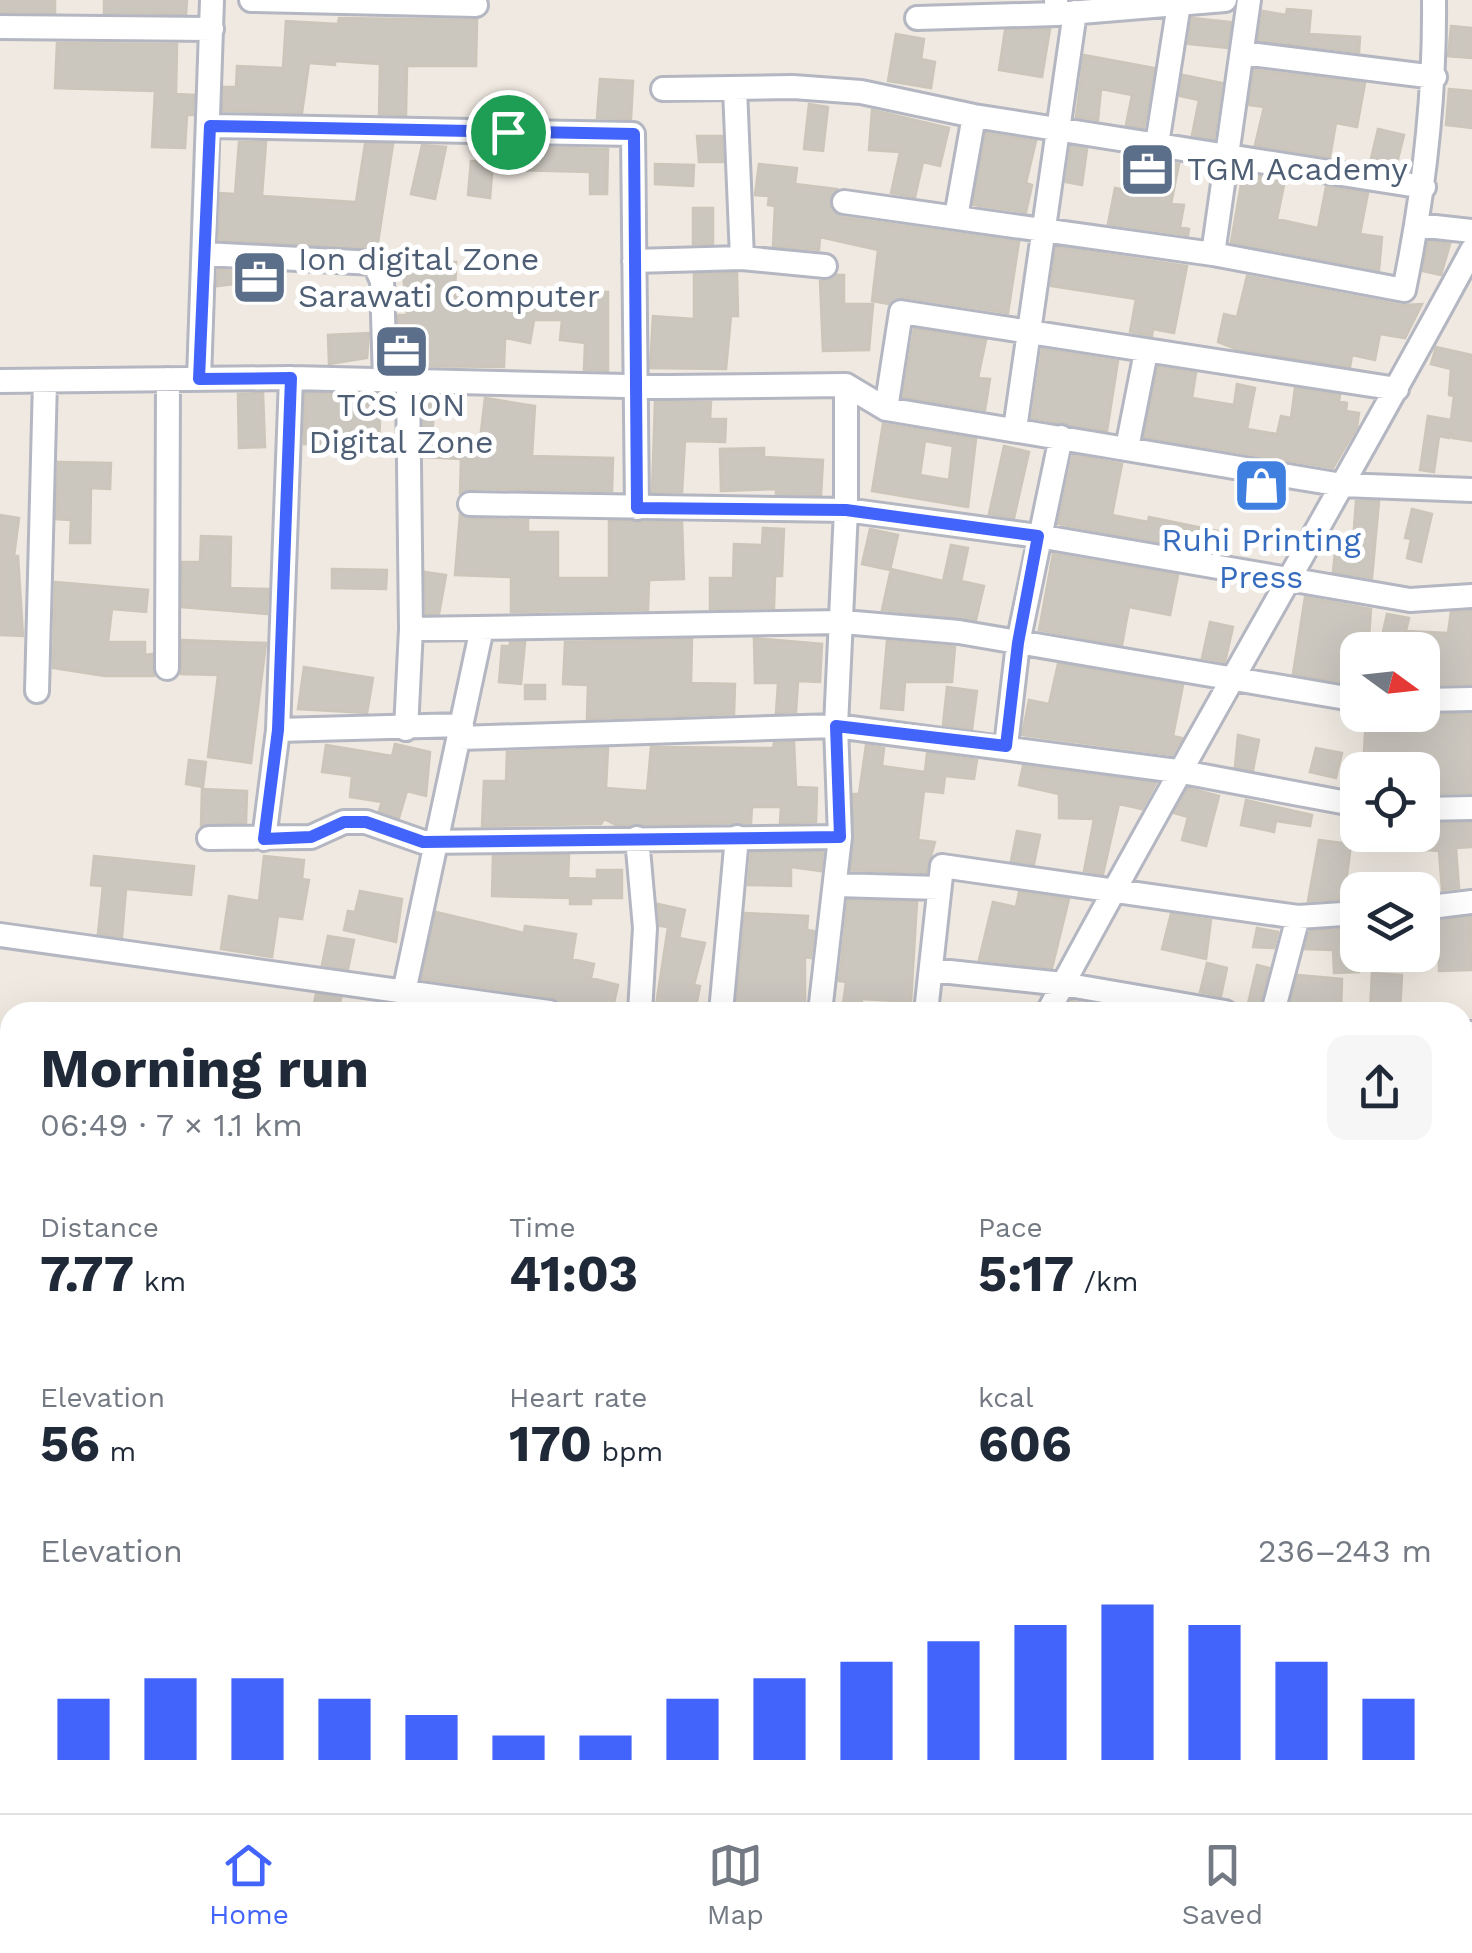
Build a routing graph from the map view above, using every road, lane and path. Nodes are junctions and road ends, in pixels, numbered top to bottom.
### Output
1 (212, 0) edge
2 (251, 0) edge
3 (1224, 0) edge
4 (1249, 0) edge
5 (1434, 0) edge
6 (1179, 4) junction
7 (476, 6) dead end
8 (1063, 9) edge
9 (918, 18) dead end
10 (0, 27) edge
11 (212, 29) junction
12 (1242, 53) junction
13 (1435, 77) junction
14 (663, 89) dead end
15 (736, 89) junction
16 (974, 116) junction
17 (210, 126) junction
18 (1060, 129) junction
19 (1158, 144) junction
20 (1227, 155) junction
21 (1424, 187) junction
22 (844, 202) dead end
23 (956, 218) junction
24 (1417, 225) junction
25 (1045, 229) junction
26 (1472, 231) edge
27 (1472, 250) edge
28 (205, 254) junction
29 (1213, 254) junction
30 (742, 258) junction
31 (634, 261) junction
32 (825, 266) dead end
33 (1030, 332) junction
34 (1146, 352) junction
35 (291, 378) junction
36 (168, 379) junction
37 (199, 379) junction
38 (45, 380) junction
39 (0, 381) edge
40 (397, 381) junction
41 (846, 385) junction
42 (635, 386) junction
43 (1397, 389) junction
44 (886, 409) junction
45 (1015, 429) junction
46 (1061, 436) junction
47 (1126, 448) junction
48 (1342, 484) junction
49 (1472, 490) edge
50 (470, 504) dead end
51 (637, 508) junction
52 (846, 510) junction
53 (1038, 536) junction
54 (1289, 580) junction
55 (1472, 596) edge
56 (843, 622) junction
57 (482, 628) junction
58 (411, 629) junction
59 (1018, 643) junction
60 (166, 668) dead end
61 (1230, 680) junction
62 (37, 691) dead end
63 (1340, 697) edge
64 (1472, 698) edge
65 (1440, 699) edge
66 (836, 726) junction
67 (406, 728) junction
68 (278, 730) junction
69 (460, 731) junction
70 (1006, 746) junction
71 (1177, 771) junction
72 (1340, 803) edge
73 (1472, 808) edge
74 (1440, 809) edge
75 (737, 836) junction
76 (840, 837) junction
77 (209, 838) dead end
78 (637, 838) junction
79 (264, 839) junction
80 (437, 842) junction
81 (836, 885) junction
82 (939, 888) junction
83 (1113, 889) junction
84 (1472, 902) edge
85 (1440, 906) edge
86 (1340, 914) edge
87 (1298, 917) junction
88 (0, 935) edge
89 (931, 970) junction
90 (1063, 984) junction
91 (404, 992) junction
92 (476, 1002) edge
93 (641, 1002) edge
94 (722, 1002) edge
95 (821, 1002) edge
96 (927, 1002) edge
97 (1053, 1002) edge
98 (1167, 1002) edge
99 (1276, 1002) edge

1 - 11 street
2 - 7 street
3 - 6 street
4 - 12 street
5 - 13 street
6 - 8 street
6 - 19 street
8 - 9 street
8 - 18 street
10 - 11 street
11 - 17 street
12 - 13 street
12 - 20 street
13 - 21 street
14 - 15 street
15 - 16 street
15 - 30 street
16 - 18 street
16 - 23 street
17 - 28 street
17 - 31 street
18 - 19 street
18 - 25 street
19 - 20 street
20 - 21 street
20 - 29 street
21 - 24 street
22 - 23 street
23 - 25 street
24 - 26 street
24 - 29 street
25 - 29 street
25 - 33 street
27 - 43 street
28 - 37 street
28 - 40 street
30 - 31 street
30 - 32 street
31 - 42 street
33 - 34 street
33 - 44 street
33 - 45 street
34 - 43 street
34 - 47 street
35 - 37 street
35 - 40 street
35 - 68 street
36 - 37 street
36 - 38 street
36 - 60 street
38 - 39 street
38 - 62 street
40 - 42 street
40 - 58 street
41 - 42 street
41 - 44 street
41 - 52 street
42 - 51 street
43 - 48 street
44 - 45 street
45 - 46 street
46 - 47 street
46 - 53 street
47 - 48 street
48 - 49 street
48 - 54 street
50 - 51 street
51 - 52 street
52 - 53 street
52 - 56 street
53 - 54 street
53 - 59 street
54 - 55 street
54 - 61 street
56 - 57 street
56 - 59 street
56 - 66 street
57 - 58 street
57 - 69 street
58 - 67 street
59 - 61 street
59 - 70 street
61 - 63 street
61 - 71 street
64 - 65 street
66 - 69 street
66 - 70 street
66 - 76 street
67 - 68 street
67 - 69 street
68 - 79 street
69 - 80 street
70 - 71 street
71 - 72 street
71 - 83 street
73 - 74 street
75 - 76 street
75 - 78 street
75 - 94 street
76 - 81 street
77 - 79 street
78 - 80 street
78 - 93 street
79 - 80 street
80 - 91 street
81 - 82 street
81 - 95 street
82 - 83 street
82 - 89 street
83 - 87 street
83 - 90 street
84 - 85 street
86 - 87 street
87 - 99 street
88 - 91 street
89 - 90 street
89 - 96 street
90 - 97 street
90 - 98 street
91 - 92 street

